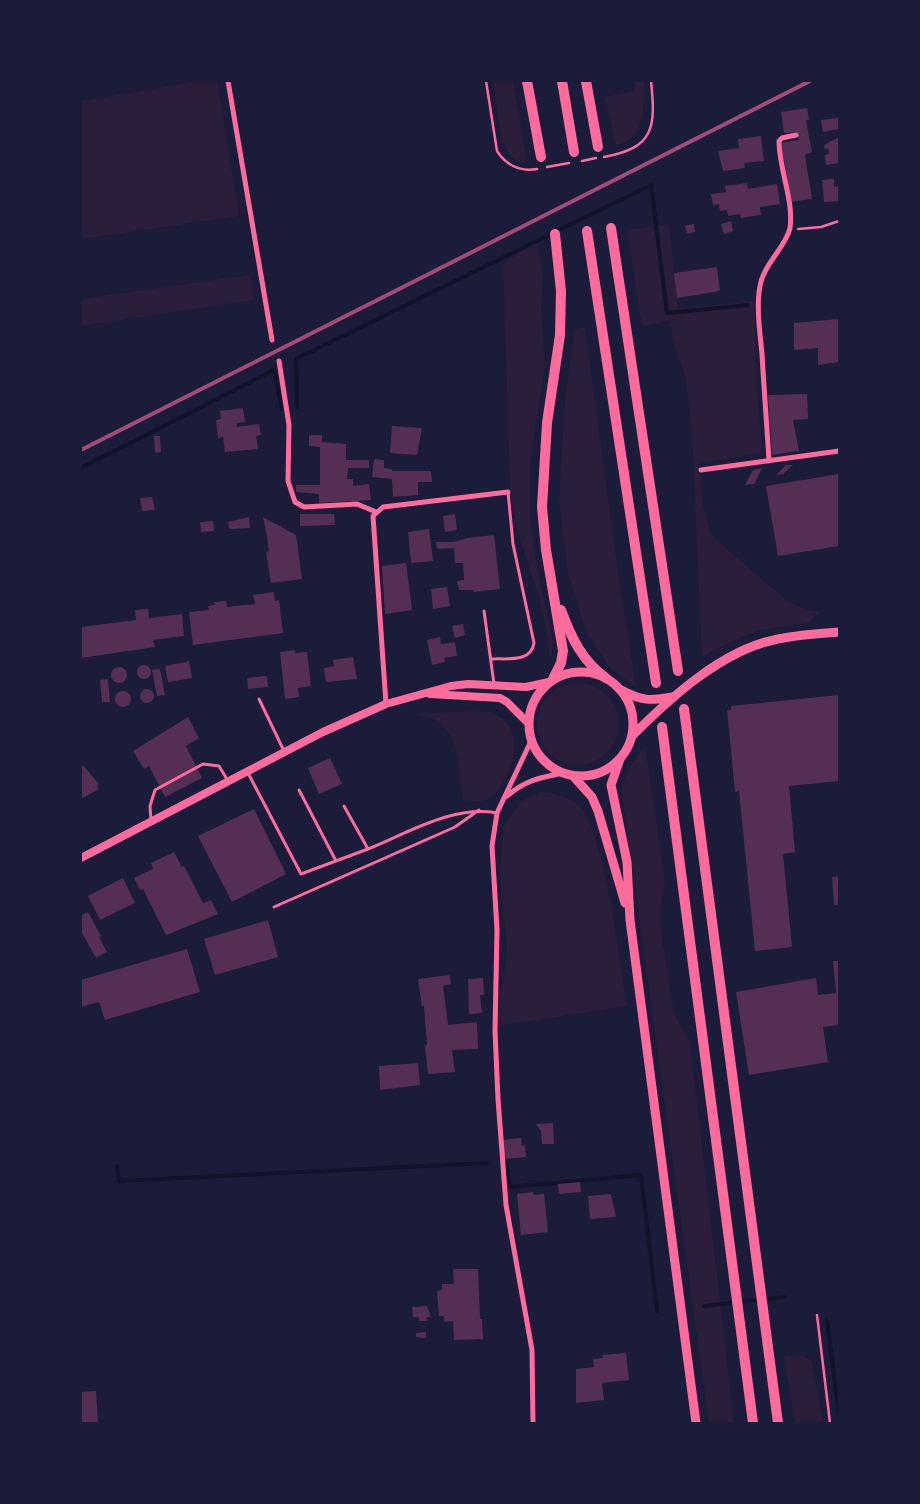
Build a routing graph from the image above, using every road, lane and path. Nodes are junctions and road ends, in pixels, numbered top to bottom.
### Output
1 (228, 81) edge
2 (527, 81) edge
3 (562, 81) edge
4 (586, 81) edge
5 (796, 135) dead end
6 (598, 147) dead end
7 (574, 152) dead end
8 (540, 157) dead end
9 (839, 221) edge
10 (611, 228) dead end
11 (790, 230) junction
12 (587, 232) dead end
13 (555, 234) dead end
14 (272, 340) dead end
15 (279, 362) dead end
16 (839, 452) edge
17 (769, 461) junction
18 (701, 470) dead end
19 (508, 492) joint
20 (376, 512) junction
21 (555, 593) junction
22 (484, 611) dead end
23 (839, 632) edge
24 (492, 659) junction
25 (678, 671) dead end
26 (606, 678) junction
27 (551, 681) junction
28 (656, 683) dead end
29 (494, 685) junction
30 (621, 690) junction
31 (426, 694) junction
32 (672, 697) junction
33 (259, 700) dead end
34 (386, 704) junction
35 (684, 709) dead end
36 (528, 723) junction
37 (662, 727) dead end
38 (632, 736) junction
39 (531, 741) junction
40 (285, 752) junction
41 (620, 759) junction
42 (248, 772) junction
43 (563, 773) junction
44 (573, 776) junction
45 (229, 782) junction
46 (299, 790) dead end
47 (505, 798) junction
48 (344, 806) dead end
49 (480, 810) junction
50 (497, 813) junction
51 (151, 821) junction
52 (368, 849) junction
53 (81, 858) edge
54 (336, 861) junction
55 (274, 907) dead end
56 (630, 920) junction
57 (817, 1315) dead end
58 (533, 1423) edge
59 (696, 1423) edge
60 (754, 1423) edge
61 (778, 1423) edge
62 (830, 1423) edge

1 - 14 street
2 - 8 highway
3 - 7 highway
4 - 6 highway
5 - 11 street
9 - 11 path
10 - 25 highway
11 - 17 street
12 - 28 highway
13 - 21 highway
15 - 20 street
16 - 17 street
17 - 18 street
19 - 20 street
19 - 24 lane
20 - 34 street
21 - 26 highway
21 - 27 highway
22 - 24 lane
23 - 32 main road
24 - 29 lane
26 - 27 main road
26 - 30 main road
27 - 29 main road
27 - 36 main road
29 - 31 main road
30 - 32 main road
30 - 38 main road
31 - 34 main road
31 - 36 main road
32 - 38 main road
33 - 40 lane
34 - 40 main road
35 - 61 highway
36 - 39 main road
37 - 60 highway
38 - 41 main road
39 - 43 main road
39 - 47 street
40 - 42 main road
41 - 44 main road
41 - 56 main road
42 - 45 main road
42 - 54 lane
43 - 44 main road
43 - 47 street
44 - 56 main road
45 - 51 main road
45 - 51 lane
46 - 54 lane
47 - 50 street
48 - 52 lane
49 - 50 lane
49 - 52 lane
49 - 55 lane
50 - 58 street
51 - 53 main road
52 - 54 lane
56 - 59 main road
57 - 62 path

